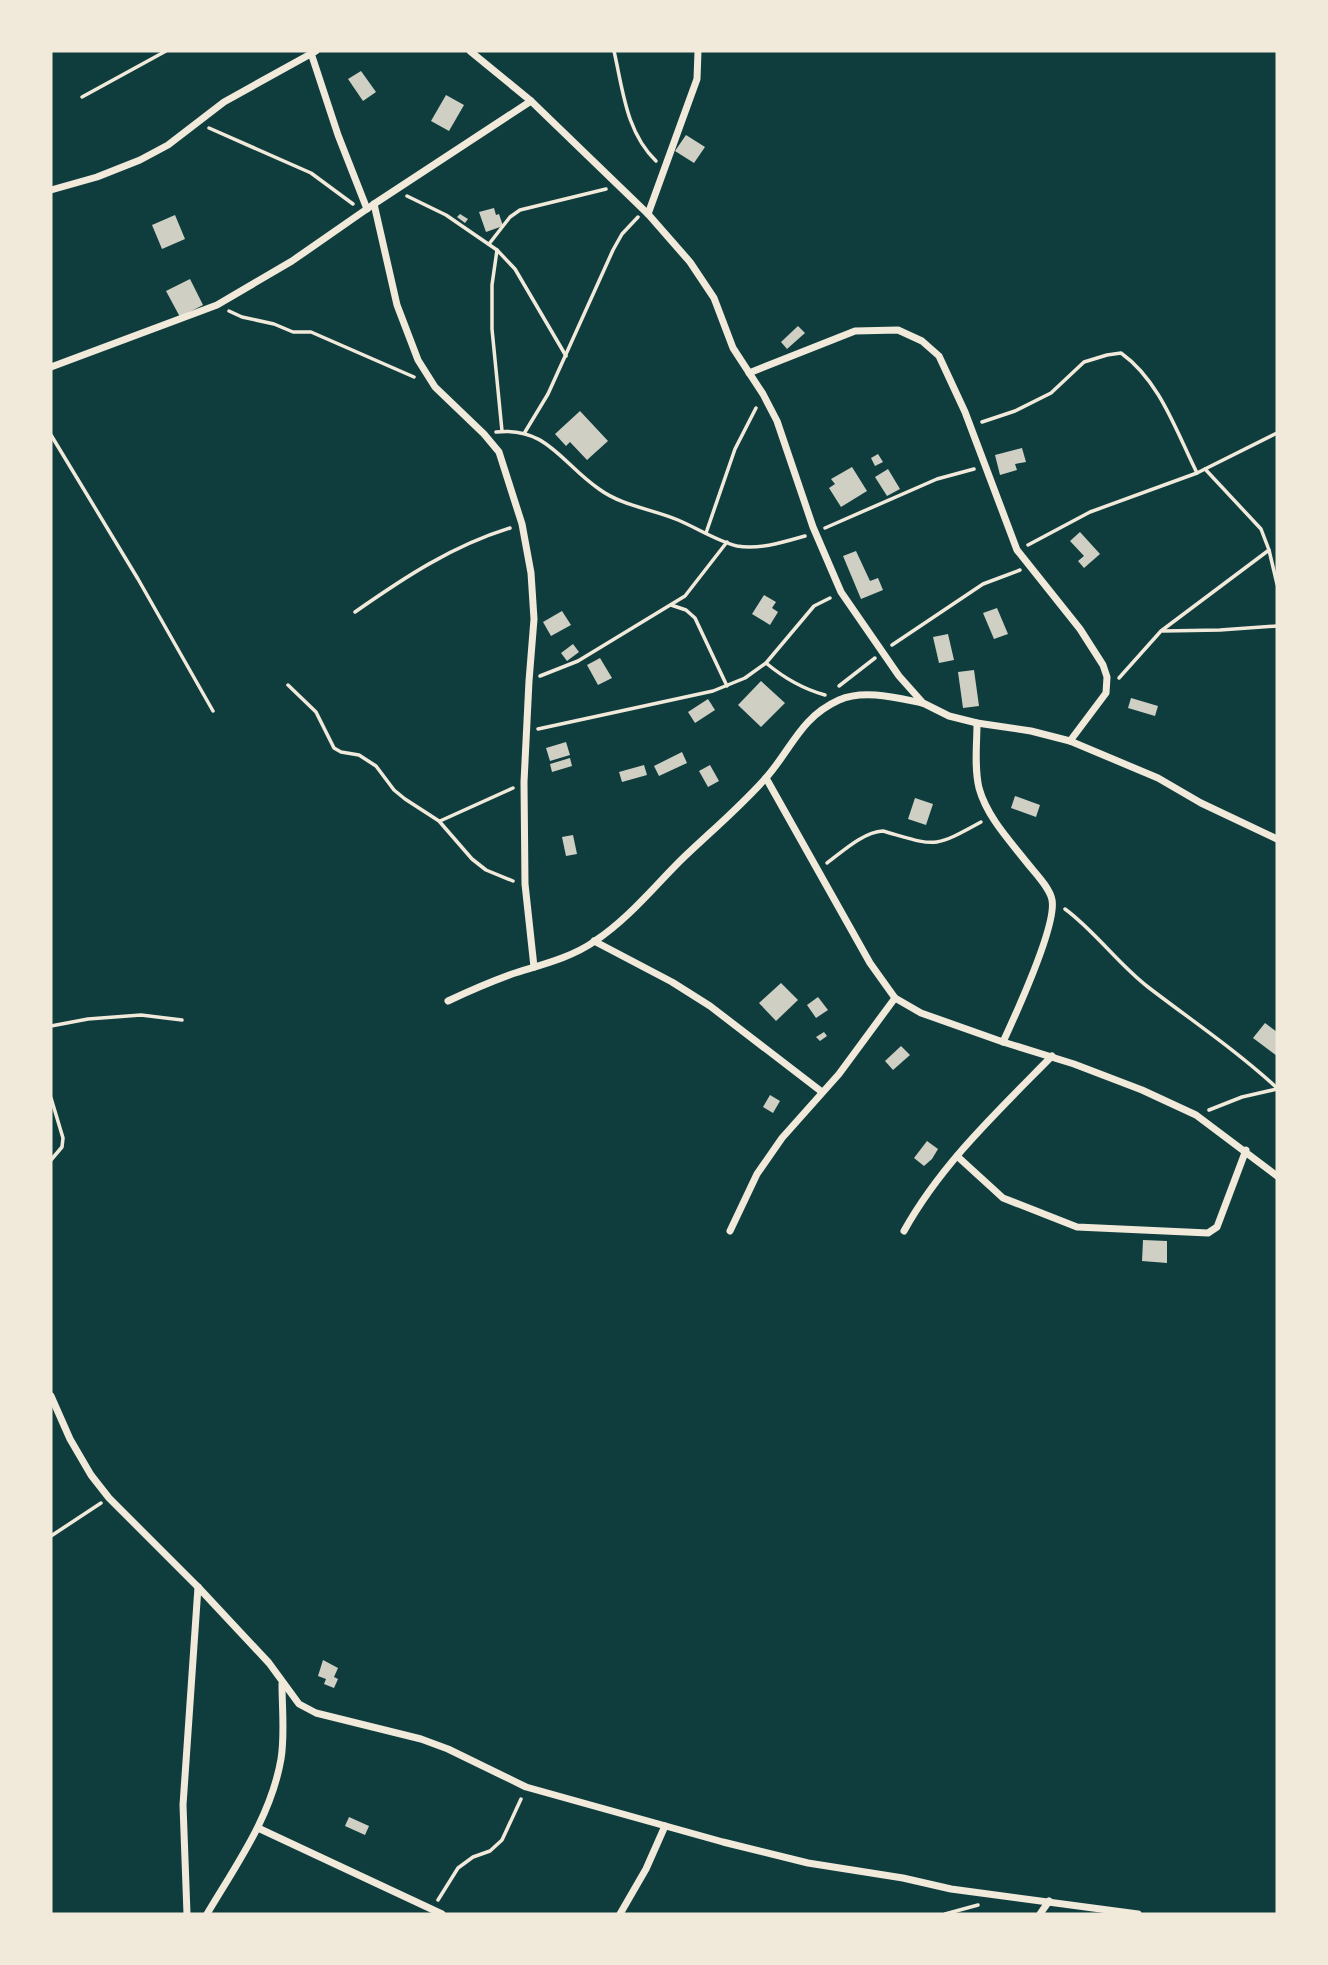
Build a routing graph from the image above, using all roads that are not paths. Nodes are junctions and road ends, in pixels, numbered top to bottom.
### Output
1 (470, 51) edge
2 (698, 51) edge
3 (313, 52) edge
4 (531, 101) junction
5 (51, 190) edge
6 (374, 204) junction
7 (365, 211) junction
8 (646, 213) junction
9 (51, 368) edge
10 (750, 373) junction
11 (923, 703) junction
12 (977, 723) junction
13 (1070, 741) junction
14 (766, 778) junction
15 (1277, 839) edge
16 (594, 942) junction
17 (534, 967) junction
18 (895, 998) junction
19 (448, 1001) dead end
20 (1003, 1042) junction
21 (1052, 1056) junction
22 (822, 1092) junction
23 (1246, 1150) junction
24 (957, 1156) junction
25 (1277, 1176) edge
26 (730, 1231) dead end
27 (904, 1231) dead end
28 (51, 1396) edge
29 (198, 1587) junction
30 (282, 1683) junction
31 (666, 1826) junction
32 (258, 1828) junction
33 (1049, 1901) junction
34 (187, 1914) edge
35 (207, 1914) edge
36 (442, 1914) edge
37 (620, 1914) edge
38 (1040, 1914) edge
39 (1138, 1914) edge

1 - 4 street
2 - 8 street
3 - 5 street
3 - 7 street
4 - 6 street
4 - 8 street
6 - 7 street
6 - 17 street
7 - 9 street
8 - 10 street
10 - 11 street
10 - 13 street
11 - 12 street
11 - 14 street
12 - 13 street
12 - 20 street
13 - 15 street
14 - 16 street
14 - 18 street
16 - 17 street
16 - 22 street
17 - 19 street
18 - 20 street
18 - 22 street
20 - 21 street
21 - 23 street
21 - 24 street
22 - 26 street
23 - 24 street
23 - 25 street
24 - 27 street
28 - 29 street
29 - 30 street
29 - 34 street
30 - 31 street
30 - 32 street
31 - 33 street
31 - 37 street
32 - 35 street
32 - 36 street
33 - 38 street
33 - 39 street

